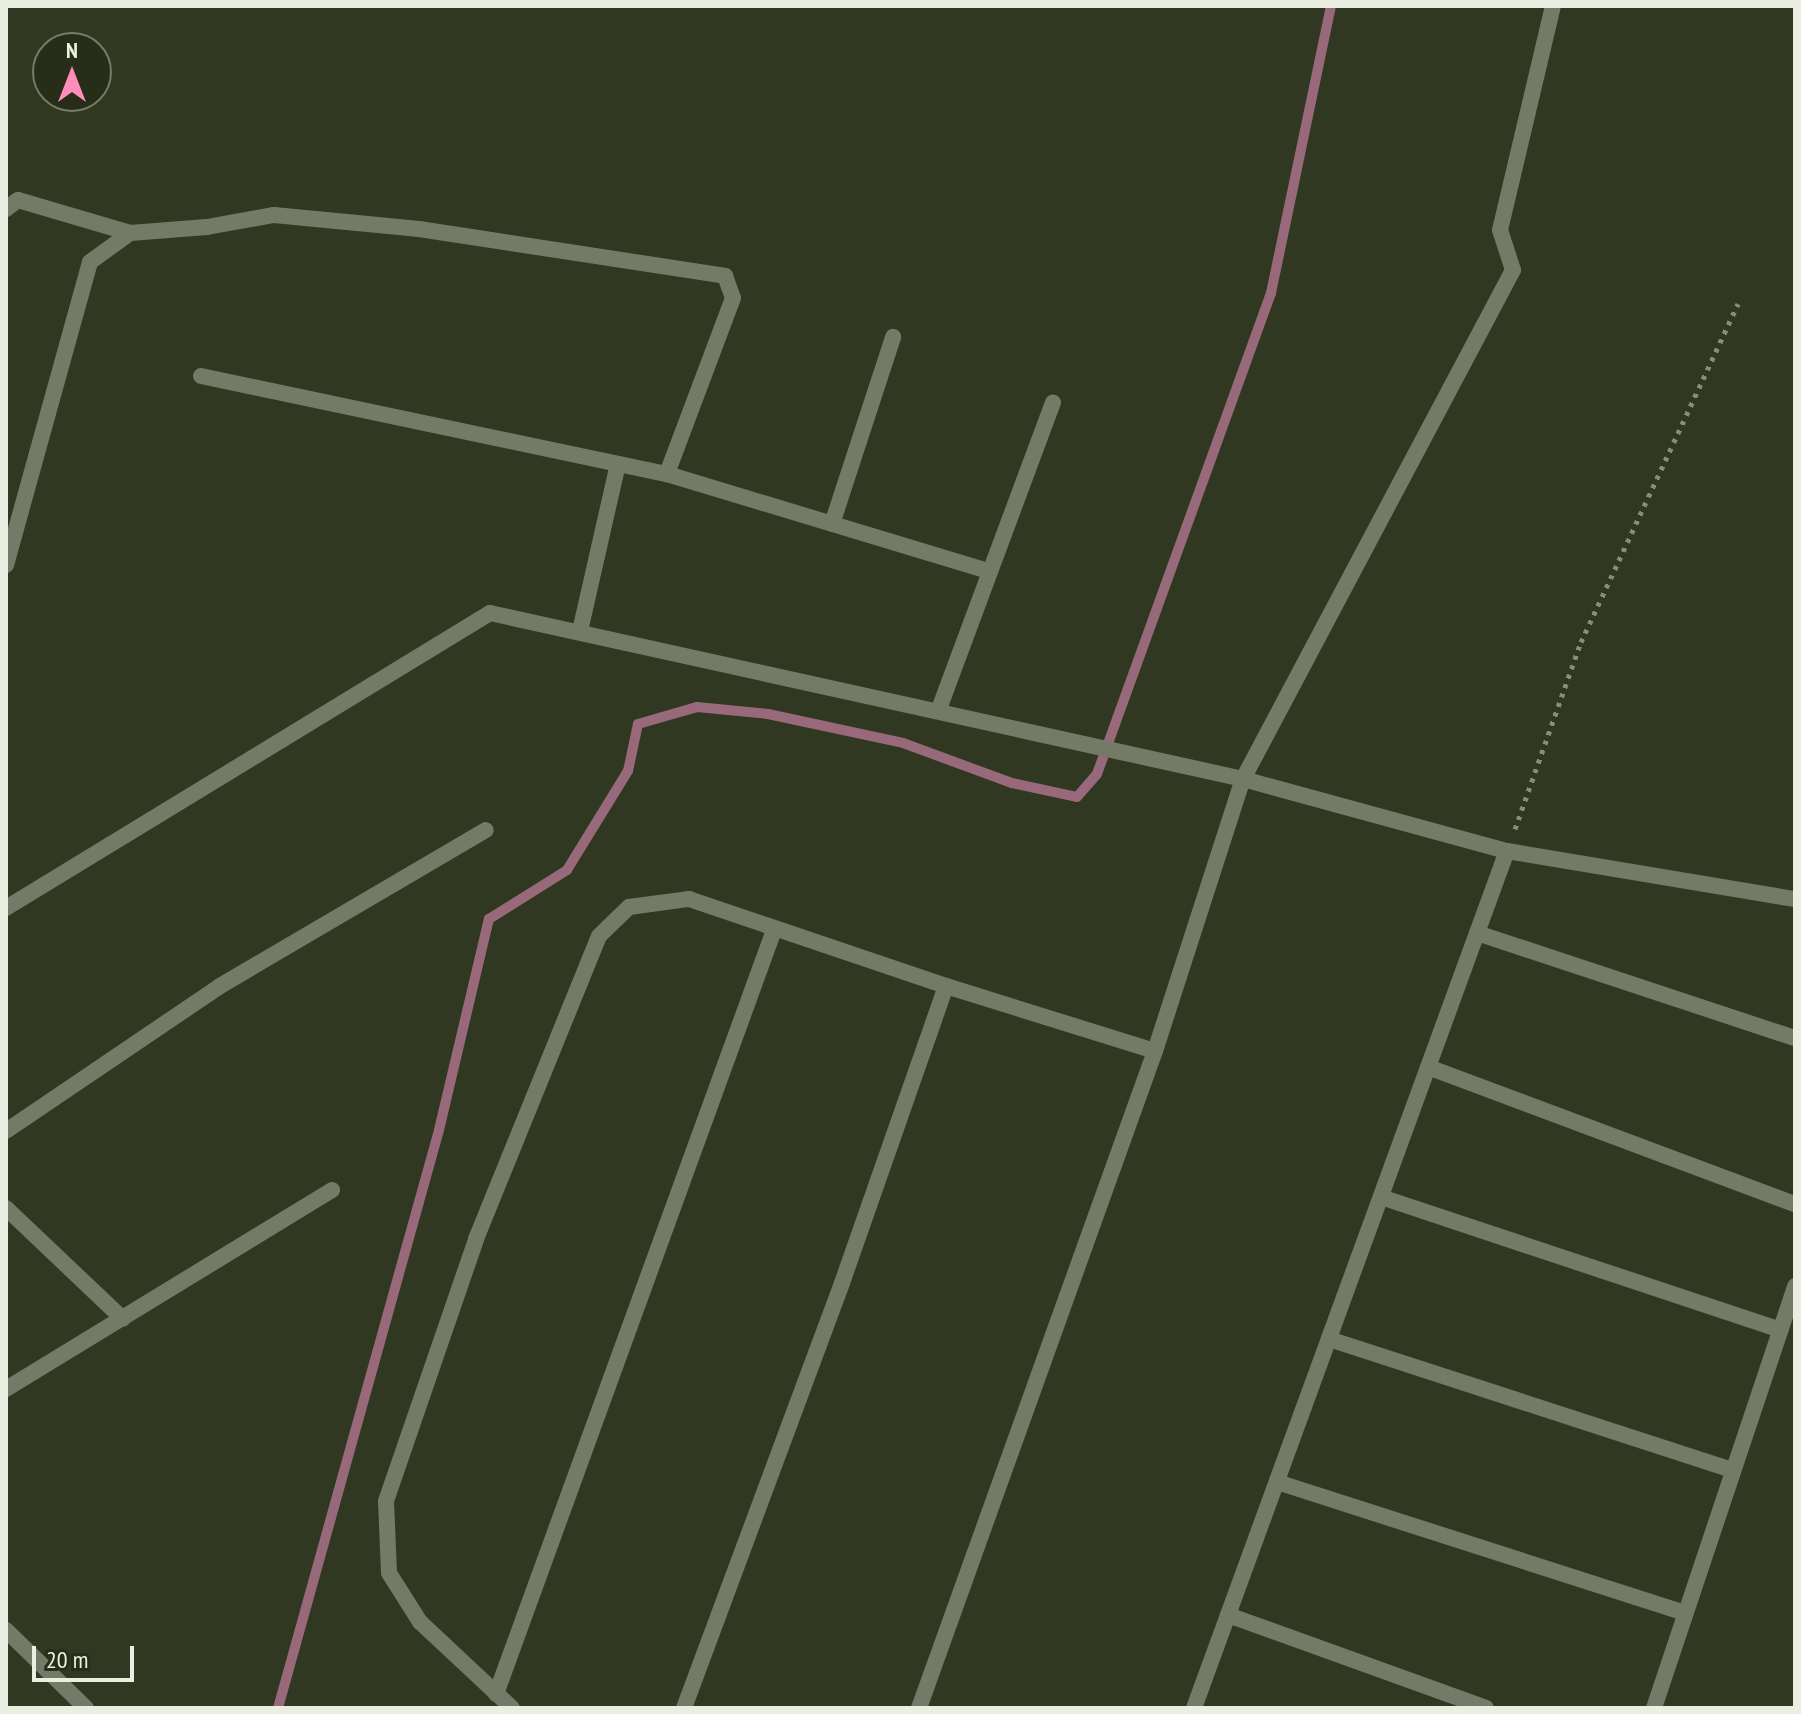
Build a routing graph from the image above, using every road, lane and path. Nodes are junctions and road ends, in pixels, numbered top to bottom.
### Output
1 (1553, 6) edge
2 (6, 209) edge
3 (130, 233) junction
4 (1738, 304) dead end
5 (893, 337) dead end
6 (201, 376) dead end
7 (1053, 402) dead end
8 (618, 464) junction
9 (667, 474) junction
10 (832, 524) junction
11 (6, 565) edge
12 (988, 571) junction
13 (580, 631) junction
14 (939, 709) junction
15 (1243, 779) junction
16 (486, 830) dead end
17 (1507, 851) junction
18 (1795, 899) edge
19 (6, 908) edge
20 (774, 930) junction
21 (1477, 933) junction
22 (946, 986) junction
23 (1795, 1038) edge
24 (1155, 1051) junction
25 (1428, 1067) junction
26 (6, 1131) edge
27 (332, 1190) dead end
28 (1381, 1197) junction
29 (1795, 1204) edge
30 (6, 1208) edge
31 (1795, 1286) edge
32 (123, 1319) junction
33 (1780, 1330) junction
34 (1329, 1339) junction
35 (6, 1389) edge
36 (1733, 1470) junction
37 (1277, 1482) junction
38 (1685, 1613) junction
39 (1228, 1615) junction
40 (6, 1630) edge
41 (496, 1694) junction
42 (86, 1708) edge
43 (512, 1708) edge
44 (684, 1708) edge
45 (919, 1708) edge
46 (1194, 1708) edge
47 (1486, 1708) edge
48 (1654, 1708) edge

1 - 15 street
2 - 3 street
3 - 9 street
3 - 11 street
4 - 17 path
5 - 10 street
6 - 8 street
7 - 12 street
8 - 9 street
8 - 13 street
9 - 10 street
10 - 12 street
12 - 14 street
13 - 14 street
13 - 19 street
14 - 15 street
15 - 17 street
15 - 24 street
16 - 26 street
17 - 18 street
17 - 21 street
20 - 22 street
20 - 41 street
20 - 41 street
21 - 23 street
21 - 25 street
22 - 24 street
22 - 44 street
24 - 45 street
25 - 28 street
25 - 29 street
27 - 32 street
28 - 33 street
28 - 34 street
30 - 32 street
31 - 33 street
32 - 35 street
33 - 36 street
34 - 36 street
34 - 37 street
36 - 38 street
37 - 38 street
37 - 39 street
38 - 48 street
39 - 46 street
39 - 47 street
40 - 42 street
41 - 43 street

